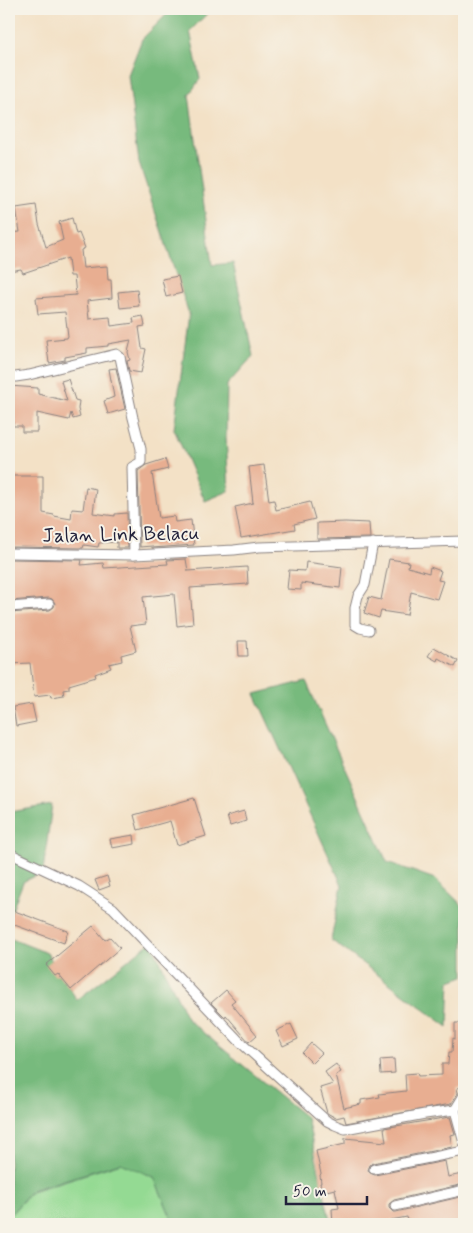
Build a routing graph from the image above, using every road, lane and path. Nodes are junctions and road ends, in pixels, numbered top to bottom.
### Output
1 (9, 378) edge
2 (464, 542) edge
3 (373, 543) junction
4 (9, 553) edge
5 (134, 555) junction
6 (48, 604) dead end
7 (9, 607) edge
8 (369, 630) dead end
9 (9, 853) edge
10 (464, 1095) edge
11 (455, 1110) junction
12 (464, 1143) edge
13 (464, 1150) edge
14 (374, 1169) dead end
15 (464, 1190) edge
16 (395, 1206) dead end

1 - 5 street
2 - 3 street, Jalan Link Belacu
3 - 5 street, Jalan Link Belacu
3 - 8 street
4 - 5 street, Jalan Link Belacu
6 - 7 street
9 - 11 street
10 - 11 street
11 - 12 street
13 - 14 street
15 - 16 street

